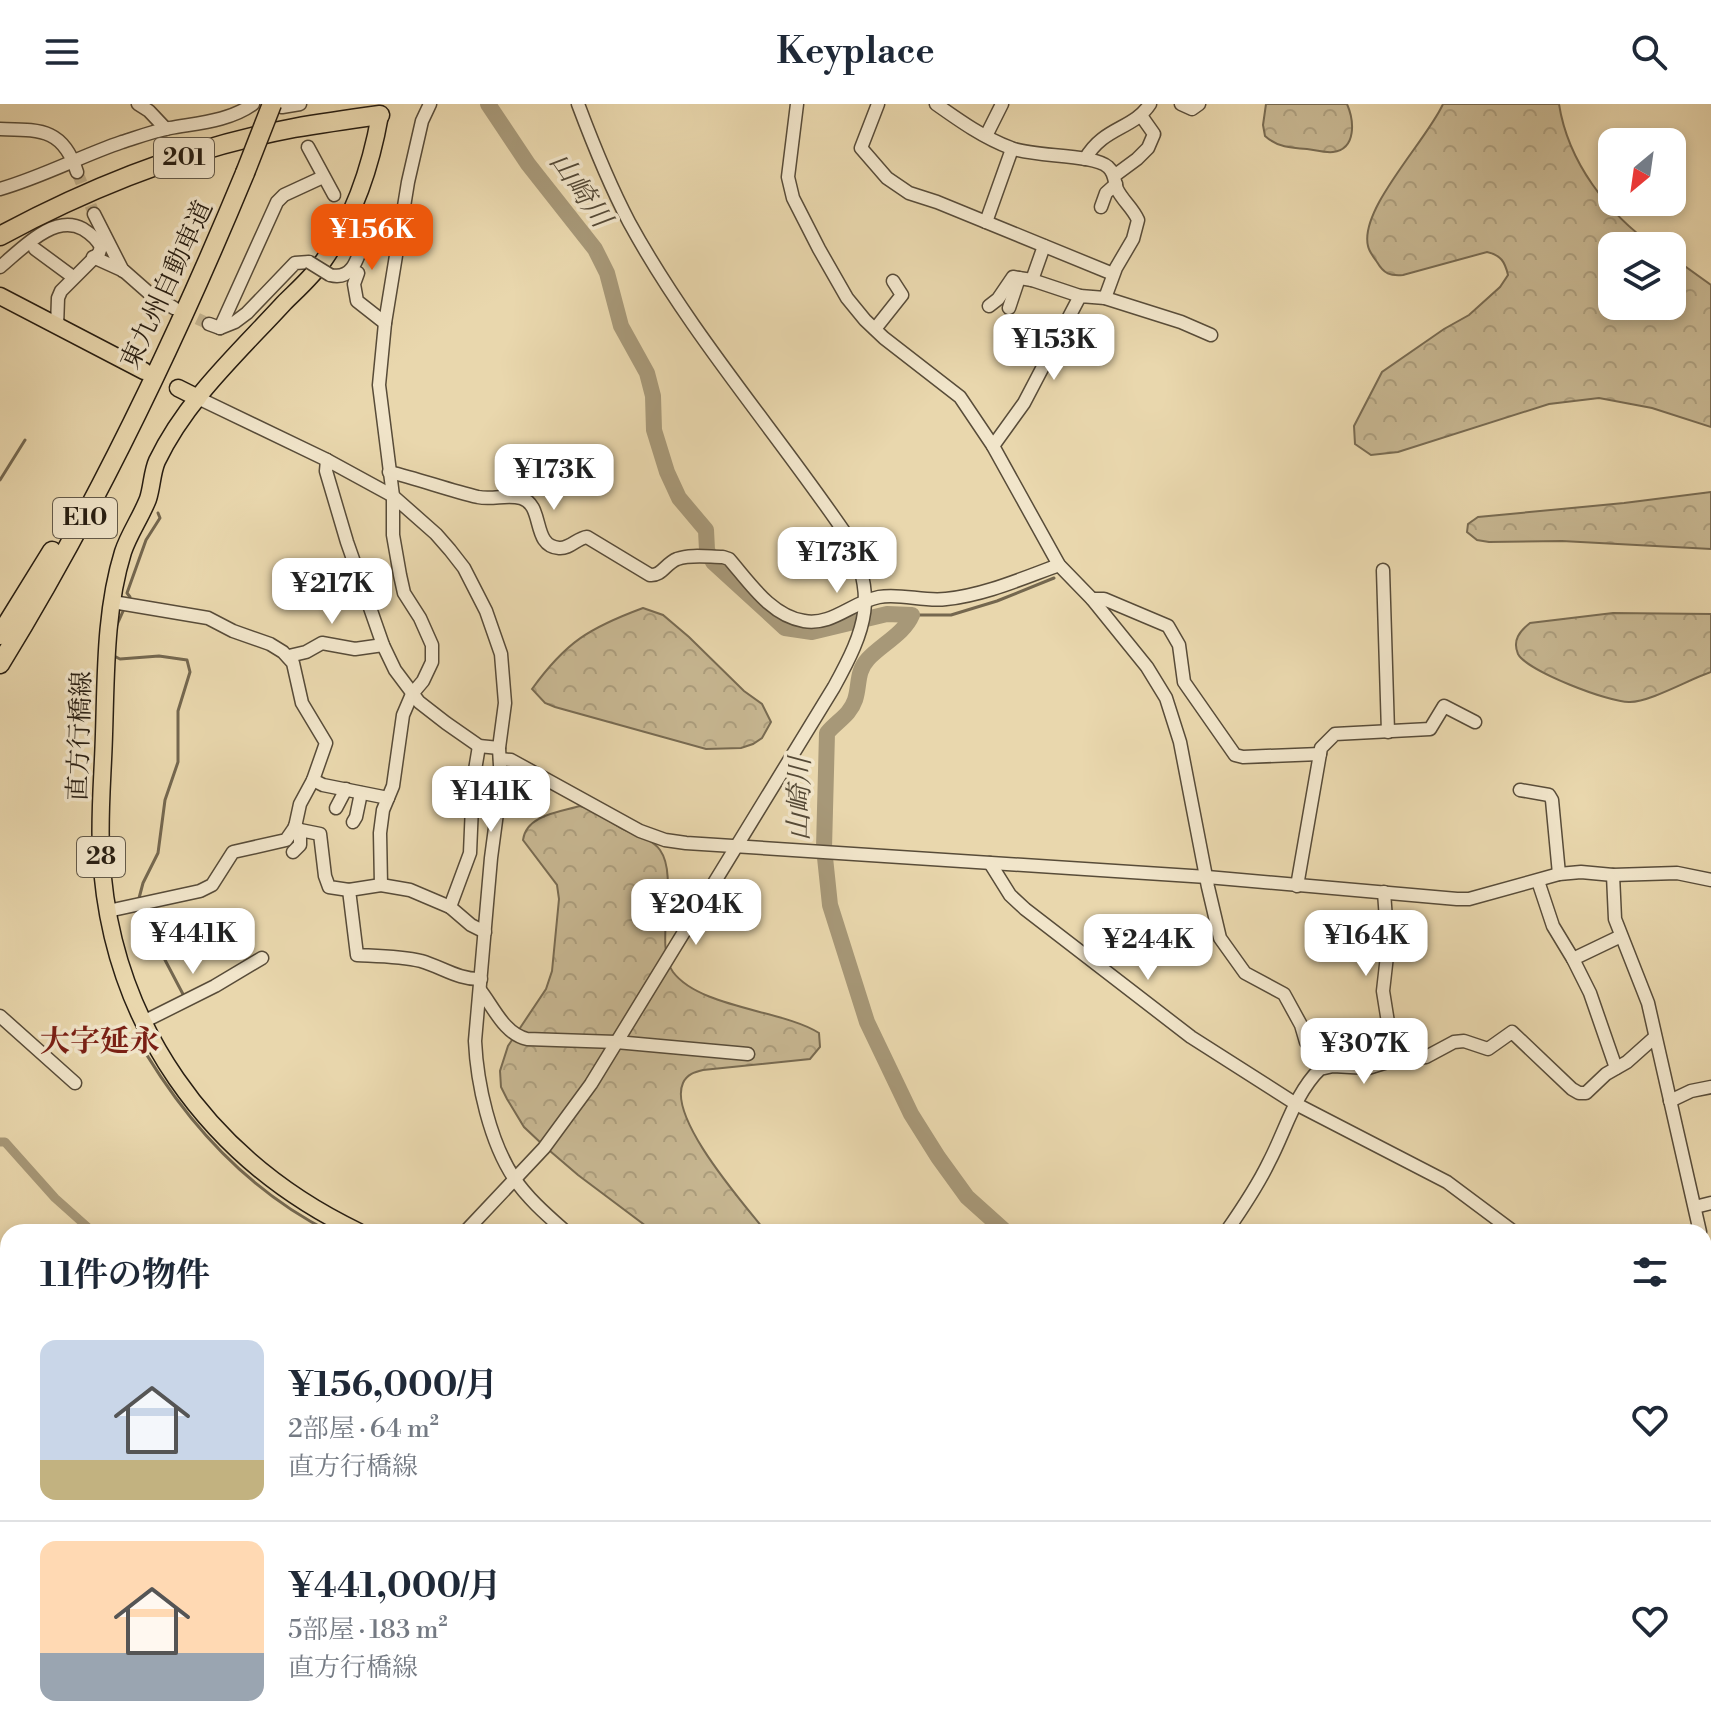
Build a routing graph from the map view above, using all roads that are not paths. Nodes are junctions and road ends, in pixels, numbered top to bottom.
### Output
1 (138, 104) edge
2 (253, 104) edge
3 (272, 104) edge
4 (300, 104) edge
5 (430, 104) edge
6 (578, 104) edge
7 (797, 104) edge
8 (878, 104) edge
9 (936, 104) edge
10 (1002, 104) edge
11 (1150, 104) edge
12 (1181, 104) edge
13 (1199, 104) edge
14 (381, 108) edge
15 (1142, 117) junction
16 (0, 129) edge
17 (166, 129) junction
18 (986, 136) junction
19 (308, 147) dead end
20 (1012, 149) junction
21 (1085, 159) junction
22 (75, 166) junction
23 (323, 177) junction
24 (1115, 180) junction
25 (0, 189) edge
26 (334, 195) dead end
27 (1101, 207) dead end
28 (94, 214) tunnel mouth
29 (403, 218) junction
30 (986, 222) junction
31 (0, 236) edge
32 (1044, 246) junction
33 (35, 249) dead end
34 (93, 257) junction
35 (0, 267) edge
36 (124, 271) junction
37 (358, 273) dead end
38 (1113, 274) junction
39 (73, 277) junction
40 (1025, 279) junction
41 (893, 281) dead end
42 (0, 296) edge
43 (1080, 296) junction
44 (1105, 298) junction
45 (989, 306) dead end
46 (174, 308) tunnel mouth
47 (1009, 308) dead end
48 (385, 323) junction
49 (57, 327) junction
50 (875, 329) junction
51 (1211, 335) dead end
52 (1055, 344) junction
53 (1036, 346) dead end
54 (144, 371) dead end
55 (178, 388) dead end
56 (144, 397) junction
57 (198, 398) junction
58 (993, 446) junction
59 (327, 460) junction
60 (389, 472) junction
61 (393, 496) junction
62 (1059, 565) junction
63 (1383, 570) dead end
64 (1092, 599) junction
65 (113, 602) junction
66 (865, 603) junction
67 (0, 635) edge
68 (383, 645) junction
69 (289, 656) junction
70 (0, 664) edge
71 (412, 694) junction
72 (1475, 722) dead end
73 (1388, 732) junction
74 (479, 746) junction
75 (500, 753) junction
76 (1320, 754) junction
77 (313, 780) junction
78 (346, 789) junction
79 (1520, 790) dead end
80 (361, 793) junction
81 (388, 798) junction
82 (336, 808) dead end
83 (353, 822) dead end
84 (298, 828) junction
85 (737, 847) junction
86 (293, 852) dead end
87 (990, 863) junction
88 (1559, 874) junction
89 (1613, 875) junction
90 (1207, 877) junction
91 (1711, 880) edge
92 (1538, 881) junction
93 (381, 885) junction
94 (1297, 886) junction
95 (349, 890) junction
96 (1384, 892) junction
97 (450, 907) junction
98 (108, 911) junction
99 (485, 932) junction
100 (1621, 936) junction
101 (262, 958) dead end
102 (1573, 959) junction
103 (480, 984) junction
104 (0, 1016) edge
105 (143, 1022) junction
106 (1655, 1037) junction
107 (616, 1042) junction
108 (748, 1054) dead end
109 (1394, 1060) junction
110 (1325, 1067) junction
111 (1616, 1068) junction
112 (75, 1083) dead end
113 (1711, 1087) edge
114 (1670, 1101) junction
115 (1296, 1104) junction
116 (514, 1179) junction
117 (1711, 1203) edge
118 (1695, 1207) junction
119 (343, 1224) edge
120 (472, 1224) edge
121 (558, 1224) edge
122 (1232, 1224) edge
123 (1503, 1224) edge
124 (1698, 1224) edge

1 - 17 street
2 - 17 street
3 - 4 street
3 - 56 highway, 東九州自動車道 / E10, bridge
5 - 29 street
6 - 66 street
7 - 50 street
8 - 30 street
9 - 18 street
10 - 18 street
11 - 15 street
12 - 13 street
14 - 31 highway, 201
14 - 57 main road, 直方行橋線 / 28
15 - 21 street
15 - 24 street
16 - 22 street
17 - 22 street
18 - 20 street
19 - 23 street
20 - 21 street
20 - 30 street
21 - 24 street
22 - 25 street
23 - 26 street
23 - 29 street, bridge
24 - 27 street
24 - 38 street
28 - 36 street
29 - 48 street
30 - 32 street
32 - 38 street
32 - 40 street
33 - 39 street
34 - 35 street
34 - 36 street
34 - 39 street
36 - 46 street
37 - 48 street
38 - 44 street
39 - 49 street
40 - 43 street
40 - 45 street
40 - 47 street
41 - 50 street
42 - 49 main road
43 - 44 street
43 - 52 street
44 - 51 street
48 - 60 street
49 - 54 main road
50 - 58 street
52 - 53 street
52 - 58 street
55 - 57 main road
56 - 67 highway, 東九州自動車道 / E10
56 - 70 highway, 東九州自動車道 / E10
57 - 59 street
57 - 65 main road, 直方行橋線 / 28
58 - 62 street
59 - 61 street
59 - 68 street
60 - 61 street
60 - 66 street
61 - 71 street
61 - 75 street
62 - 64 street
62 - 66 street
63 - 73 street
64 - 76 street
64 - 90 street
65 - 69 street
65 - 98 main road, 直方行橋線 / 28
66 - 85 street
68 - 69 street
68 - 71 street
69 - 77 street
71 - 74 street
71 - 81 street
72 - 73 street
73 - 76 street
74 - 75 street
74 - 97 street
75 - 85 street
75 - 99 street
76 - 94 street
77 - 78 street
77 - 84 street
78 - 80 street
78 - 82 street
79 - 88 street
80 - 81 street
80 - 83 street
81 - 93 street
84 - 86 street
84 - 95 street
84 - 98 street
85 - 87 street
85 - 107 street
87 - 90 street
87 - 115 street
88 - 89 street
88 - 92 street
89 - 91 street
89 - 100 street
90 - 94 street
90 - 110 street
92 - 96 street
92 - 102 street
93 - 95 street
93 - 97 street
94 - 96 street
95 - 103 street
96 - 109 street
97 - 99 street
98 - 105 main road, 直方行橋線 / 28
99 - 103 street
100 - 102 street
100 - 106 street
101 - 105 street
102 - 111 street
103 - 107 street
103 - 116 street
104 - 112 street
105 - 119 main road, 直方行橋線 / 28
106 - 111 street
106 - 114 street
107 - 108 street
107 - 116 street
109 - 110 street
109 - 111 street
110 - 115 street
113 - 114 street
114 - 118 street
115 - 122 street
115 - 123 street
116 - 120 street
116 - 121 street
117 - 118 street
118 - 124 street

